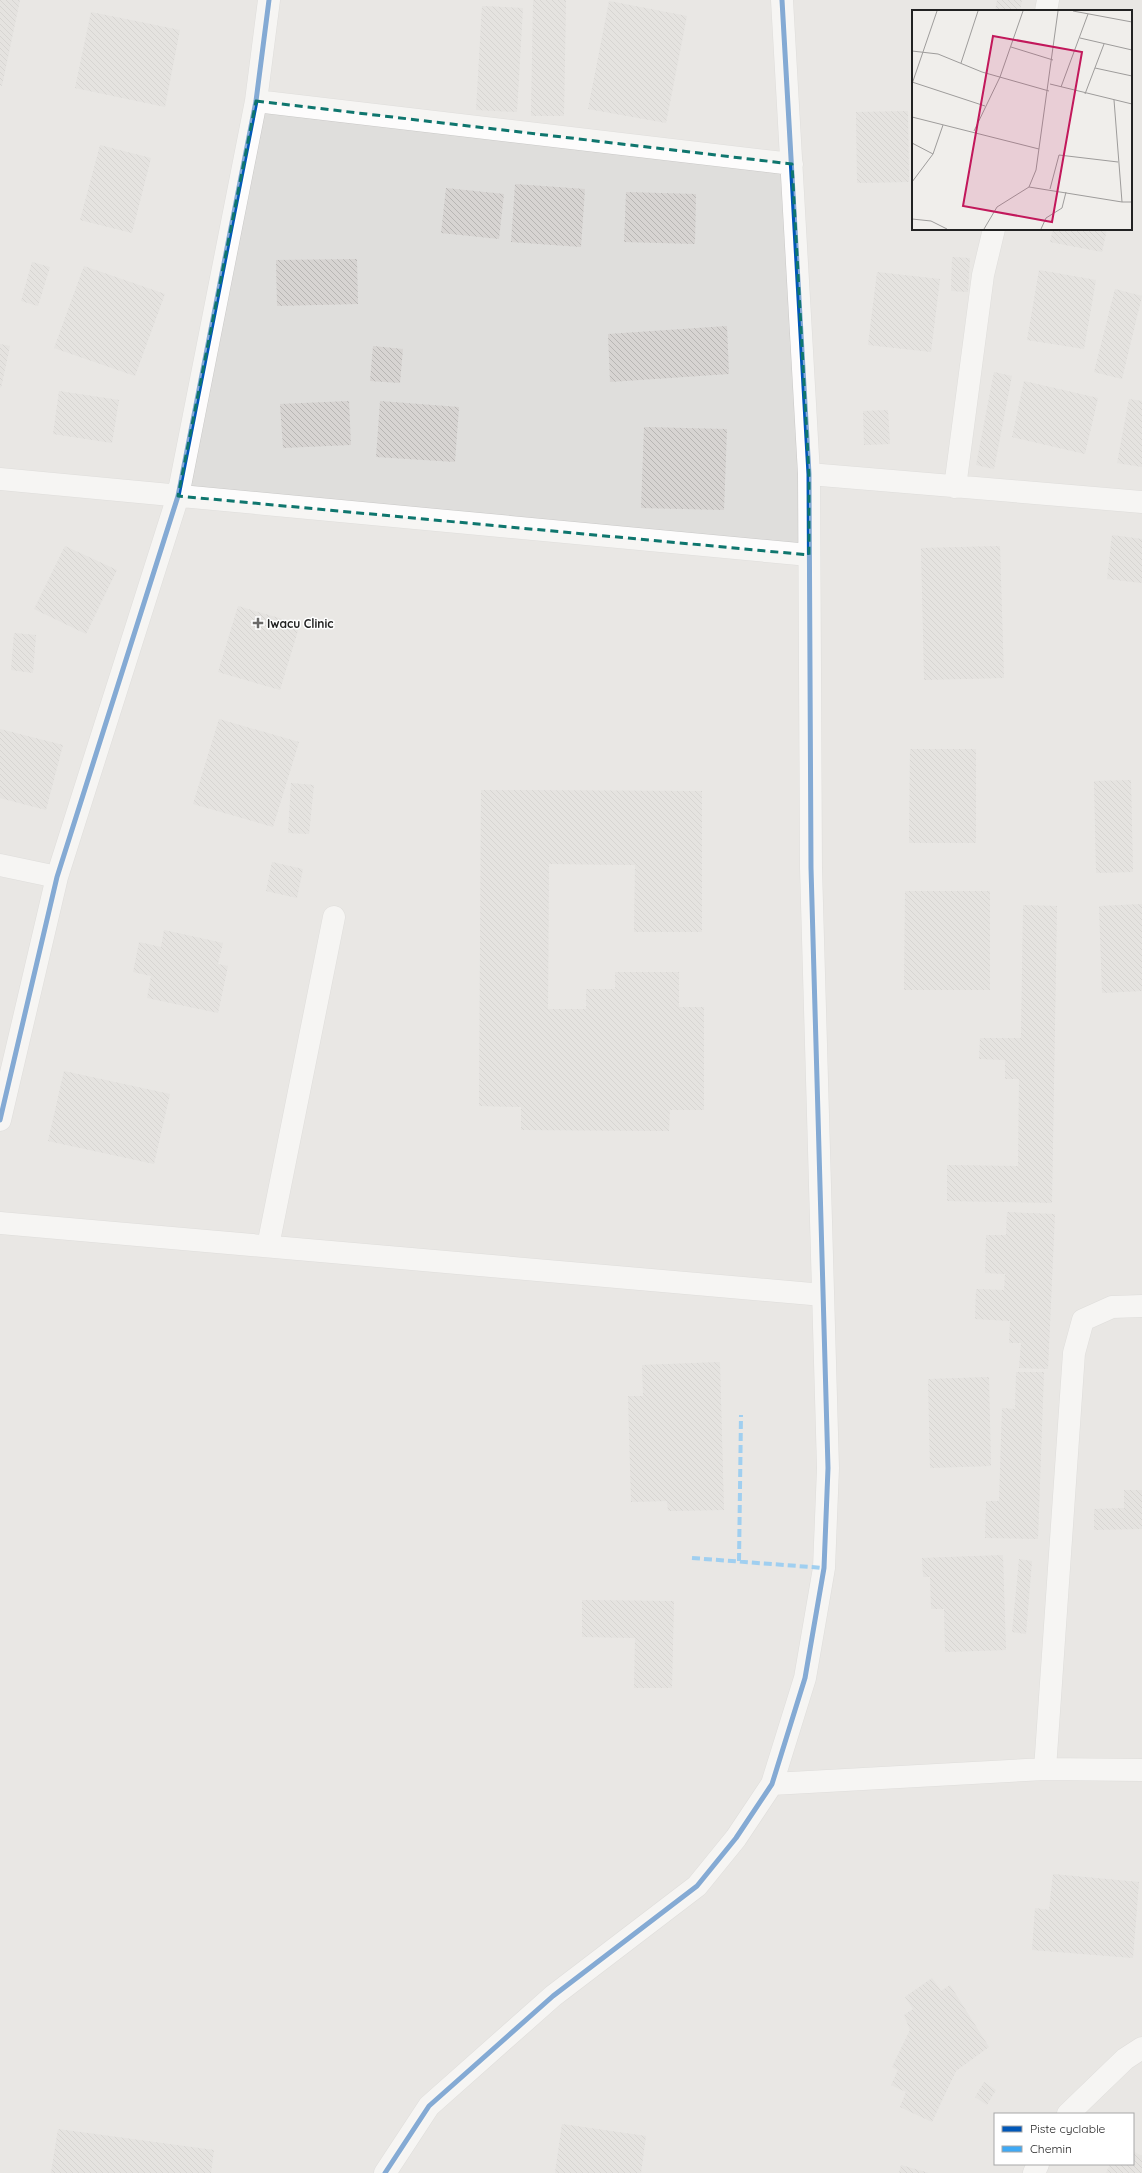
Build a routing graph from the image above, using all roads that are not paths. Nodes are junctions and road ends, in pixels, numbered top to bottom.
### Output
1 (269, 0) edge
2 (782, 0) edge
3 (1048, 0) edge
4 (1046, 10) edge
5 (256, 101) junction
6 (792, 164) junction
7 (994, 230) edge
8 (809, 474) junction
9 (0, 480) edge
10 (955, 486) junction
11 (178, 496) junction
12 (1142, 502) edge
13 (809, 555) junction
14 (0, 865) edge
15 (57, 877) junction
16 (334, 917) dead end
17 (0, 1120) edge
18 (0, 1223) edge
19 (268, 1246) junction
20 (823, 1295) junction
21 (1142, 1306) edge
22 (1045, 1769) junction
23 (1142, 1770) edge
24 (772, 1784) junction
25 (1142, 2048) edge
26 (1069, 2113) edge
27 (385, 2173) edge

1 - 5 street
2 - 6 street
3 - 4 street
5 - 6 street
5 - 11 street
6 - 8 street
7 - 10 street
8 - 10 street
8 - 13 street
9 - 11 street
10 - 12 street
11 - 13 street
11 - 15 street
13 - 20 street
14 - 15 street
15 - 17 street
16 - 19 street
18 - 19 street
19 - 20 street
20 - 24 street
21 - 22 street
22 - 23 street
22 - 24 street
24 - 27 street
25 - 26 street

